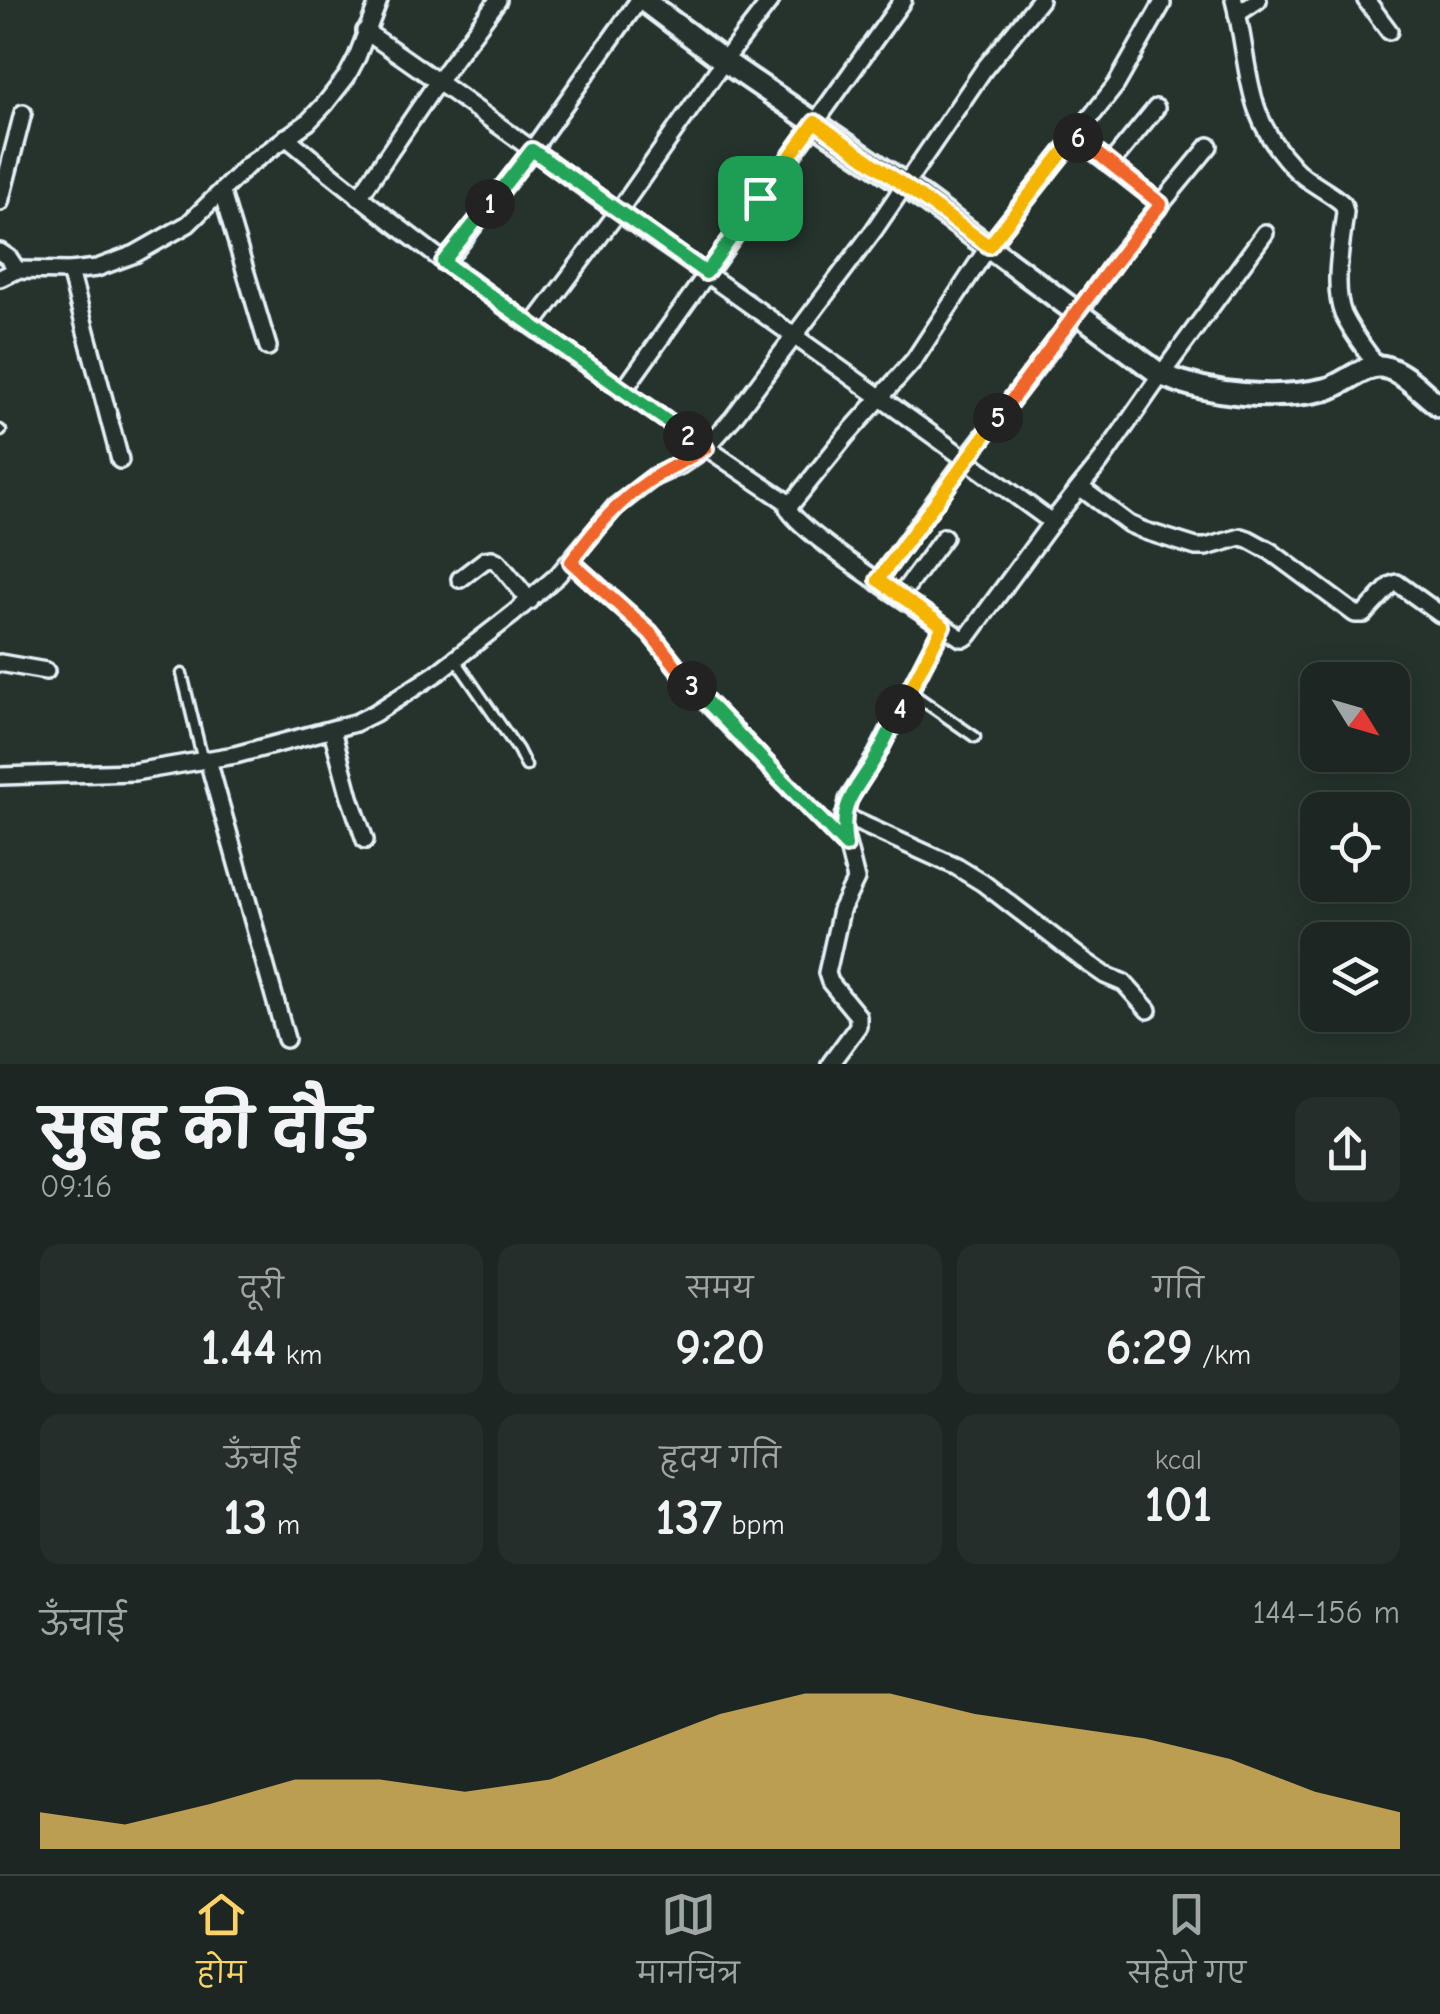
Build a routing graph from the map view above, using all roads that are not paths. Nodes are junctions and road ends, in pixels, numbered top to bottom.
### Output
1 (379, 0) edge
2 (498, 0) edge
3 (641, 0) edge
4 (771, 0) edge
5 (903, 0) edge
6 (1040, 0) edge
7 (1258, 0) edge
8 (1366, 0) edge
9 (1162, 4) dead end
10 (1236, 7) edge
11 (365, 31) junction
12 (1389, 31) dead end
13 (724, 61) junction
14 (438, 80) junction
15 (1156, 108) dead end
16 (23, 113) dead end
17 (815, 122) junction
18 (1076, 136) junction
19 (286, 137) junction
20 (1210, 146) dead end
21 (532, 150) junction
22 (1110, 164) junction
23 (904, 184) junction
24 (222, 193) junction
25 (359, 197) junction
26 (0, 202) edge
27 (1161, 204) junction
28 (618, 212) junction
29 (1265, 233) dead end
30 (989, 246) junction
31 (0, 252) edge
32 (443, 262) junction
33 (17, 270) junction
34 (70, 271) junction
35 (706, 273) junction
36 (0, 278) edge
37 (1078, 313) junction
38 (532, 325) junction
39 (794, 334) junction
40 (268, 347) dead end
41 (1377, 366) junction
42 (1161, 375) junction
43 (623, 390) junction
44 (882, 396) junction
45 (1440, 406) edge
46 (706, 448) junction
47 (966, 459) junction
48 (120, 460) dead end
49 (1081, 488) junction
50 (790, 504) junction
51 (1052, 522) junction
52 (944, 537) dead end
53 (571, 562) junction
54 (460, 579) dead end
55 (878, 580) junction
56 (900, 596) junction
57 (530, 600) junction
58 (1440, 614) edge
59 (943, 626) junction
60 (455, 659) junction
61 (0, 664) edge
62 (46, 671) dead end
63 (182, 674) dead end
64 (909, 691) junction
65 (332, 730) junction
66 (975, 737) dead end
67 (206, 760) junction
68 (526, 766) dead end
69 (0, 776) edge
70 (844, 816) junction
71 (365, 840) dead end
72 (846, 846) junction
73 (1148, 1010) dead end
74 (286, 1039) dead end
75 (830, 1064) edge

1 - 11 street
2 - 14 street
3 - 13 main road
3 - 21 street
4 - 13 street
5 - 17 street
6 - 23 street
7 - 10 street
8 - 12 street
9 - 18 street
10 - 41 street
11 - 14 street
11 - 19 street
13 - 17 main road
13 - 28 street
14 - 21 street
14 - 25 street
15 - 22 street
16 - 26 street
17 - 23 main road
17 - 35 street
18 - 22 street
18 - 30 street
19 - 24 street
19 - 25 street
20 - 27 street
21 - 28 street
21 - 32 street
22 - 27 street
23 - 30 main road
23 - 39 street
24 - 34 street
24 - 40 street
25 - 32 street
27 - 37 street
28 - 35 street
28 - 38 street
29 - 42 street
30 - 37 main road
30 - 44 street
31 - 33 street
32 - 38 street
33 - 34 street
33 - 36 street
34 - 48 street
35 - 39 street
35 - 43 street
37 - 42 main road
37 - 47 street
38 - 43 street
39 - 44 street
39 - 46 street
41 - 42 main road
41 - 45 main road
42 - 49 street
43 - 46 street
44 - 47 street
44 - 50 street
46 - 50 street
46 - 53 street
47 - 51 street
47 - 55 street
49 - 51 street
49 - 58 street
50 - 55 street
51 - 59 street
52 - 56 street
53 - 57 street
53 - 72 street
54 - 57 street
55 - 56 street
56 - 59 street
57 - 60 street
59 - 64 street
60 - 65 street
60 - 68 lane
61 - 62 street
63 - 67 lane
64 - 66 lane
64 - 70 street
65 - 67 street
65 - 71 street
67 - 69 street
67 - 74 street
70 - 72 street
70 - 73 street
72 - 75 street

